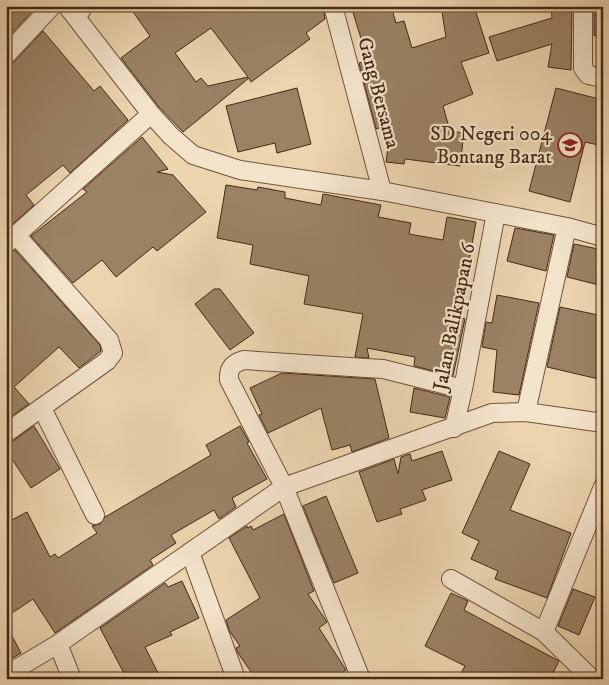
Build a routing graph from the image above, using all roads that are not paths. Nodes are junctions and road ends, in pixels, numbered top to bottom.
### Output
1 (52, 6) edge
2 (67, 6) edge
3 (89, 6) edge
4 (333, 6) edge
5 (583, 6) edge
6 (79, 22) junction
7 (6, 55) edge
8 (603, 78) edge
9 (151, 114) junction
10 (382, 191) junction
11 (496, 213) junction
12 (567, 227) junction
13 (603, 237) edge
14 (11, 240) edge
15 (464, 389) junction
16 (42, 408) junction
17 (526, 412) junction
18 (603, 424) edge
19 (454, 428) junction
20 (6, 432) edge
21 (284, 486) junction
22 (603, 487) edge
23 (95, 515) dead end
24 (190, 552) junction
25 (451, 579) dead end
26 (544, 632) junction
27 (58, 644) junction
28 (6, 675) edge
29 (72, 679) edge
30 (236, 679) edge
31 (361, 679) edge
32 (592, 679) edge

1 - 7 street
2 - 6 street
3 - 6 lane
4 - 10 street, Gang Bersama
5 - 8 street
6 - 9 street
9 - 10 street
9 - 14 street
10 - 11 street
11 - 12 street
11 - 15 street, Jalan Balikpapan 6
12 - 13 street
12 - 17 street
14 - 16 street
15 - 19 street, Jalan Balikpapan 6
15 - 21 street
16 - 20 street
16 - 23 street
17 - 18 street
17 - 19 street
19 - 21 street
21 - 24 street
21 - 31 street
22 - 26 street
24 - 27 street
24 - 30 street
25 - 26 street
26 - 32 street
27 - 28 street
27 - 29 street

